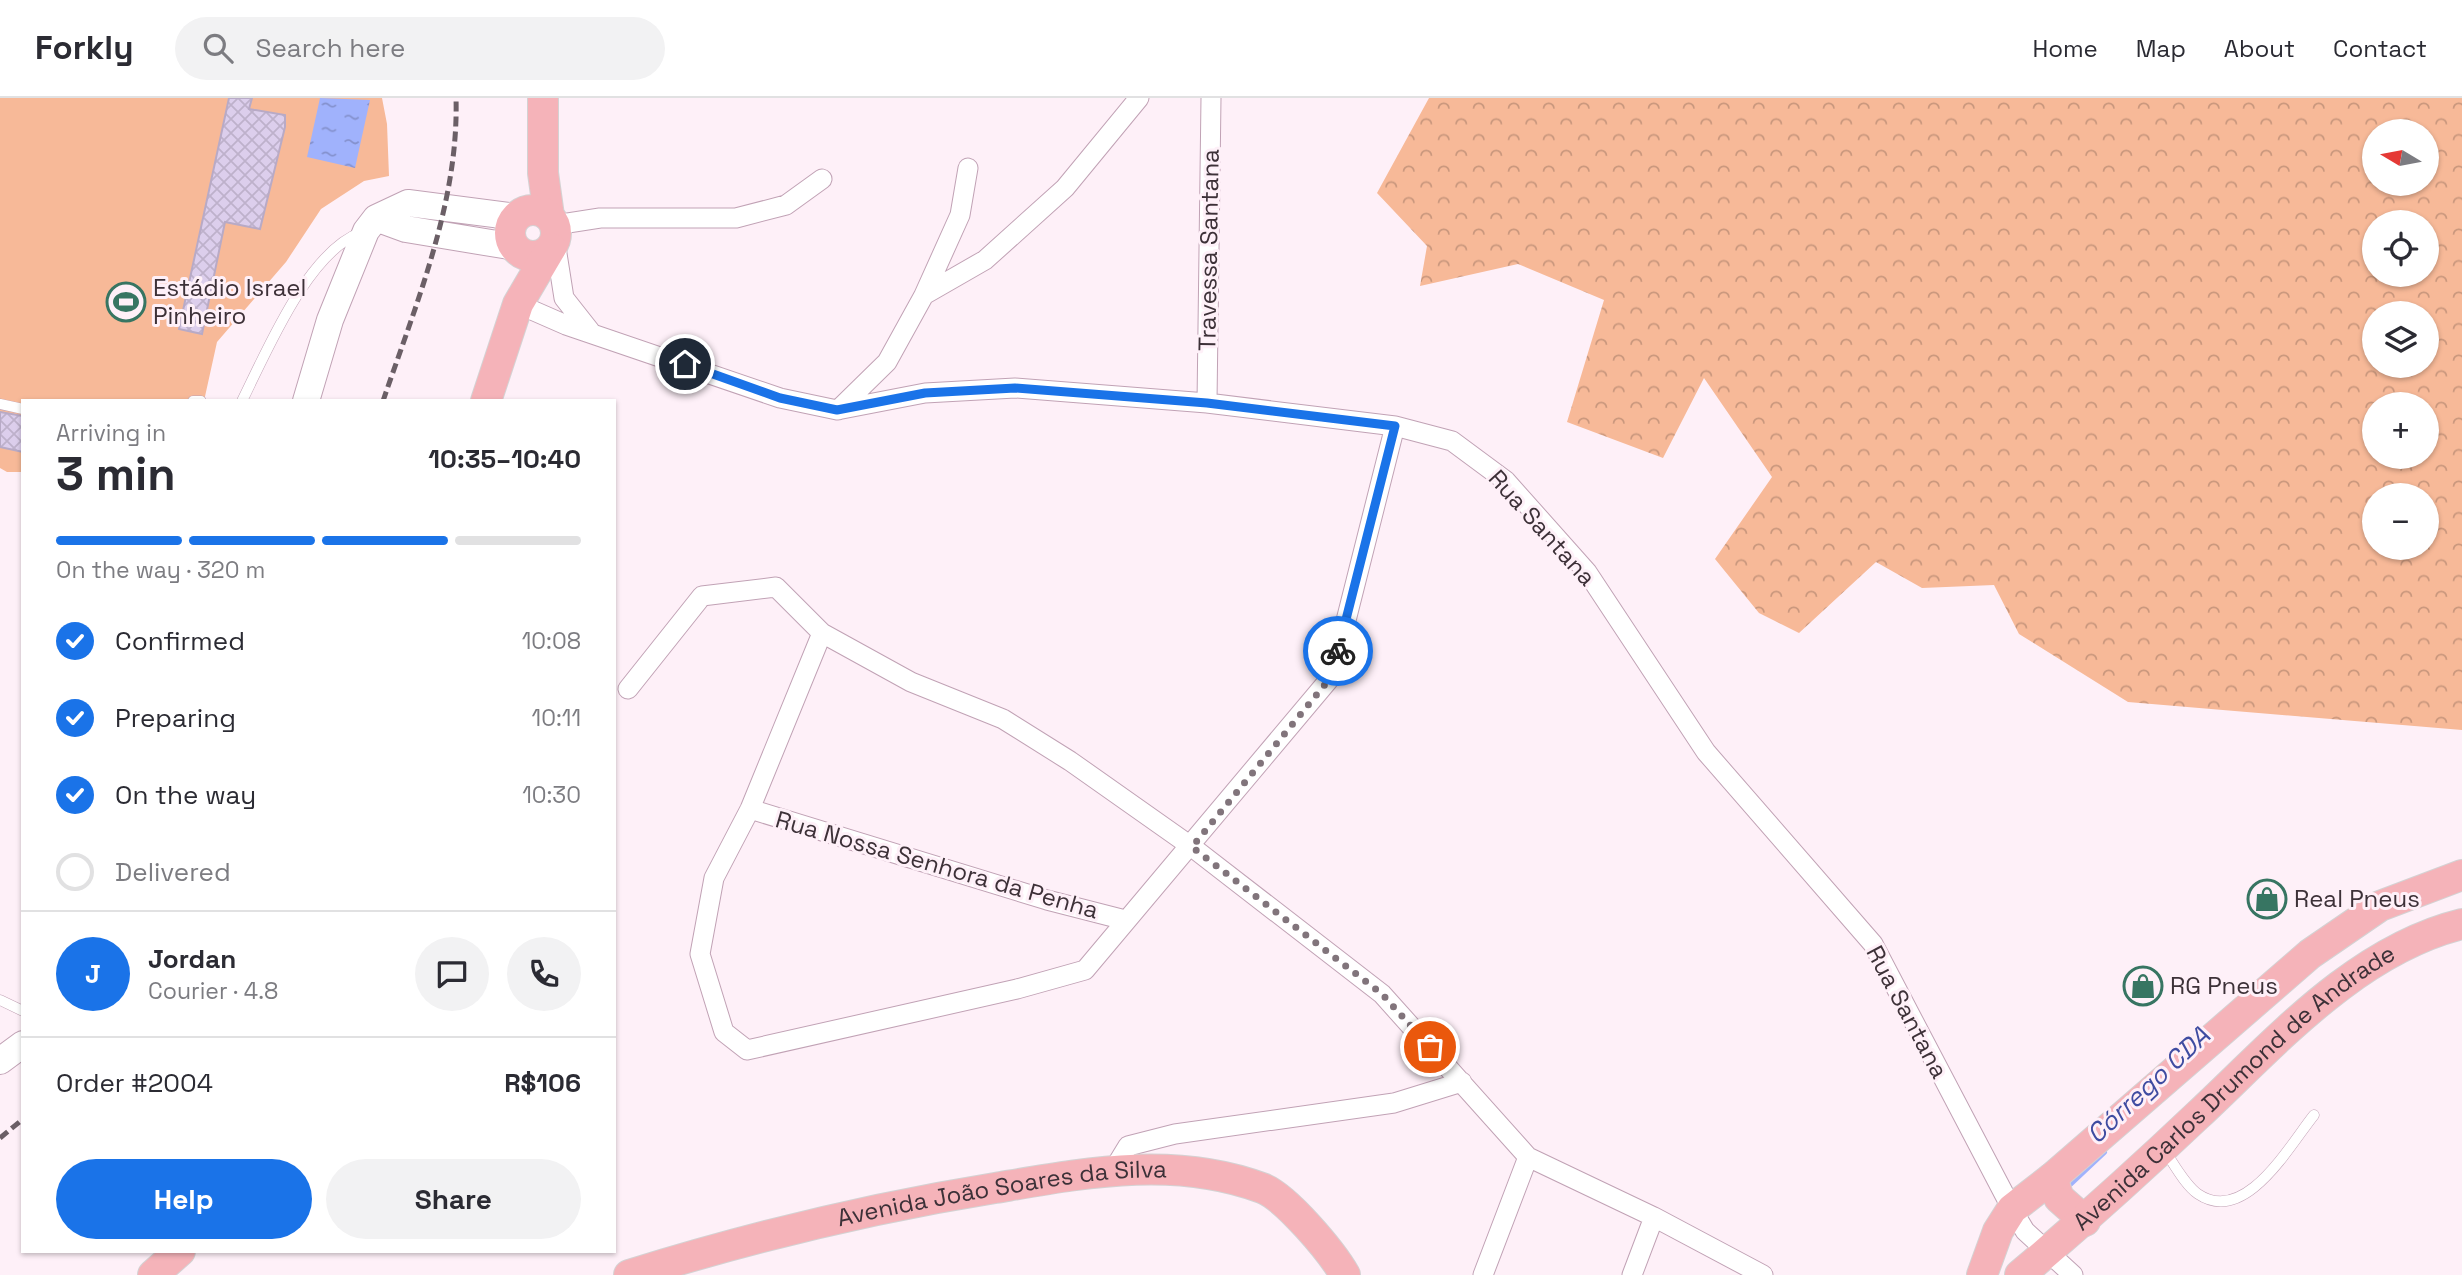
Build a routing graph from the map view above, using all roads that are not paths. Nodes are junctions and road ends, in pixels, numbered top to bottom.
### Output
1 (543, 98) edge
2 (1139, 98) edge
3 (1211, 98) edge
4 (968, 168) dead end
5 (822, 179) dead end
6 (371, 225) junction
7 (537, 232) junction
8 (923, 295) junction
9 (518, 304) junction
10 (590, 331) junction
11 (243, 399) edge
12 (307, 399) edge
13 (487, 399) edge
14 (1207, 403) junction
15 (0, 404) edge
16 (21, 409) edge
17 (837, 410) junction
18 (1395, 426) junction
19 (822, 633) junction
20 (628, 690) dead end
21 (750, 809) junction
22 (1192, 847) junction
23 (2462, 875) edge
24 (1125, 920) junction
25 (2462, 924) edge
26 (0, 1000) edge
27 (21, 1010) edge
28 (21, 1045) edge
29 (0, 1061) edge
30 (1462, 1082) junction
31 (2314, 1115) dead end
32 (2163, 1148) junction
33 (1528, 1157) junction
34 (1114, 1169) junction
35 (2052, 1178) junction
36 (2011, 1209) junction
37 (1654, 1217) junction
38 (2085, 1221) junction
39 (178, 1253) edge
40 (192, 1253) edge
41 (2046, 1253) junction
42 (153, 1275) edge
43 (187, 1275) edge
44 (629, 1275) edge
45 (1345, 1275) edge
46 (1483, 1275) edge
47 (1632, 1275) edge
48 (1763, 1275) edge
49 (1982, 1275) edge
50 (2020, 1275) edge
51 (2073, 1275) edge

1 - 7 main road
2 - 8 street
3 - 14 street, Travessa Santana
4 - 8 street
5 - 7 street
6 - 7 main road
6 - 11 lane
6 - 12 main road
7 - 9 main road
7 - 10 street
8 - 17 street
9 - 10 street, Rua Santana
9 - 13 main road
10 - 17 street, Rua Santana
14 - 17 street, Rua Santana
14 - 18 street, Rua Santana
15 - 16 lane
18 - 22 street, Rua Nossa Senhora da Penha
18 - 36 street, Rua Santana
19 - 20 street
19 - 21 street, Rua Nossa Senhora da Penha
19 - 22 street
21 - 24 street, Rua Nossa Senhora da Penha
21 - 24 street, Rua Nossa Senhora da Penha
22 - 24 street, Rua Nossa Senhora da Penha
22 - 30 street
23 - 35 main road, Avenida Carlos Drumond de Andrade
25 - 32 main road, Avenida Carlos Drumond de Andrade
26 - 27 lane
28 - 29 main road
30 - 33 street
30 - 34 street
31 - 32 lane
32 - 38 main road, Avenida Carlos Drumond de Andrade
33 - 37 street
33 - 46 street
34 - 44 main road, Avenida João Soares da Silva
34 - 45 main road, Avenida João Soares da Silva
35 - 36 main road, Avenida Carlos Drumond de Andrade
35 - 38 main road
36 - 41 street, Rua Santana
36 - 49 main road, Avenida Carlos Drumond de Andrade
37 - 47 street
37 - 48 street
38 - 41 main road, Avenida Carlos Drumond de Andrade
39 - 42 main road
40 - 43 main road
41 - 50 main road, Avenida Carlos Drumond de Andrade
41 - 51 street, Rua Santana

